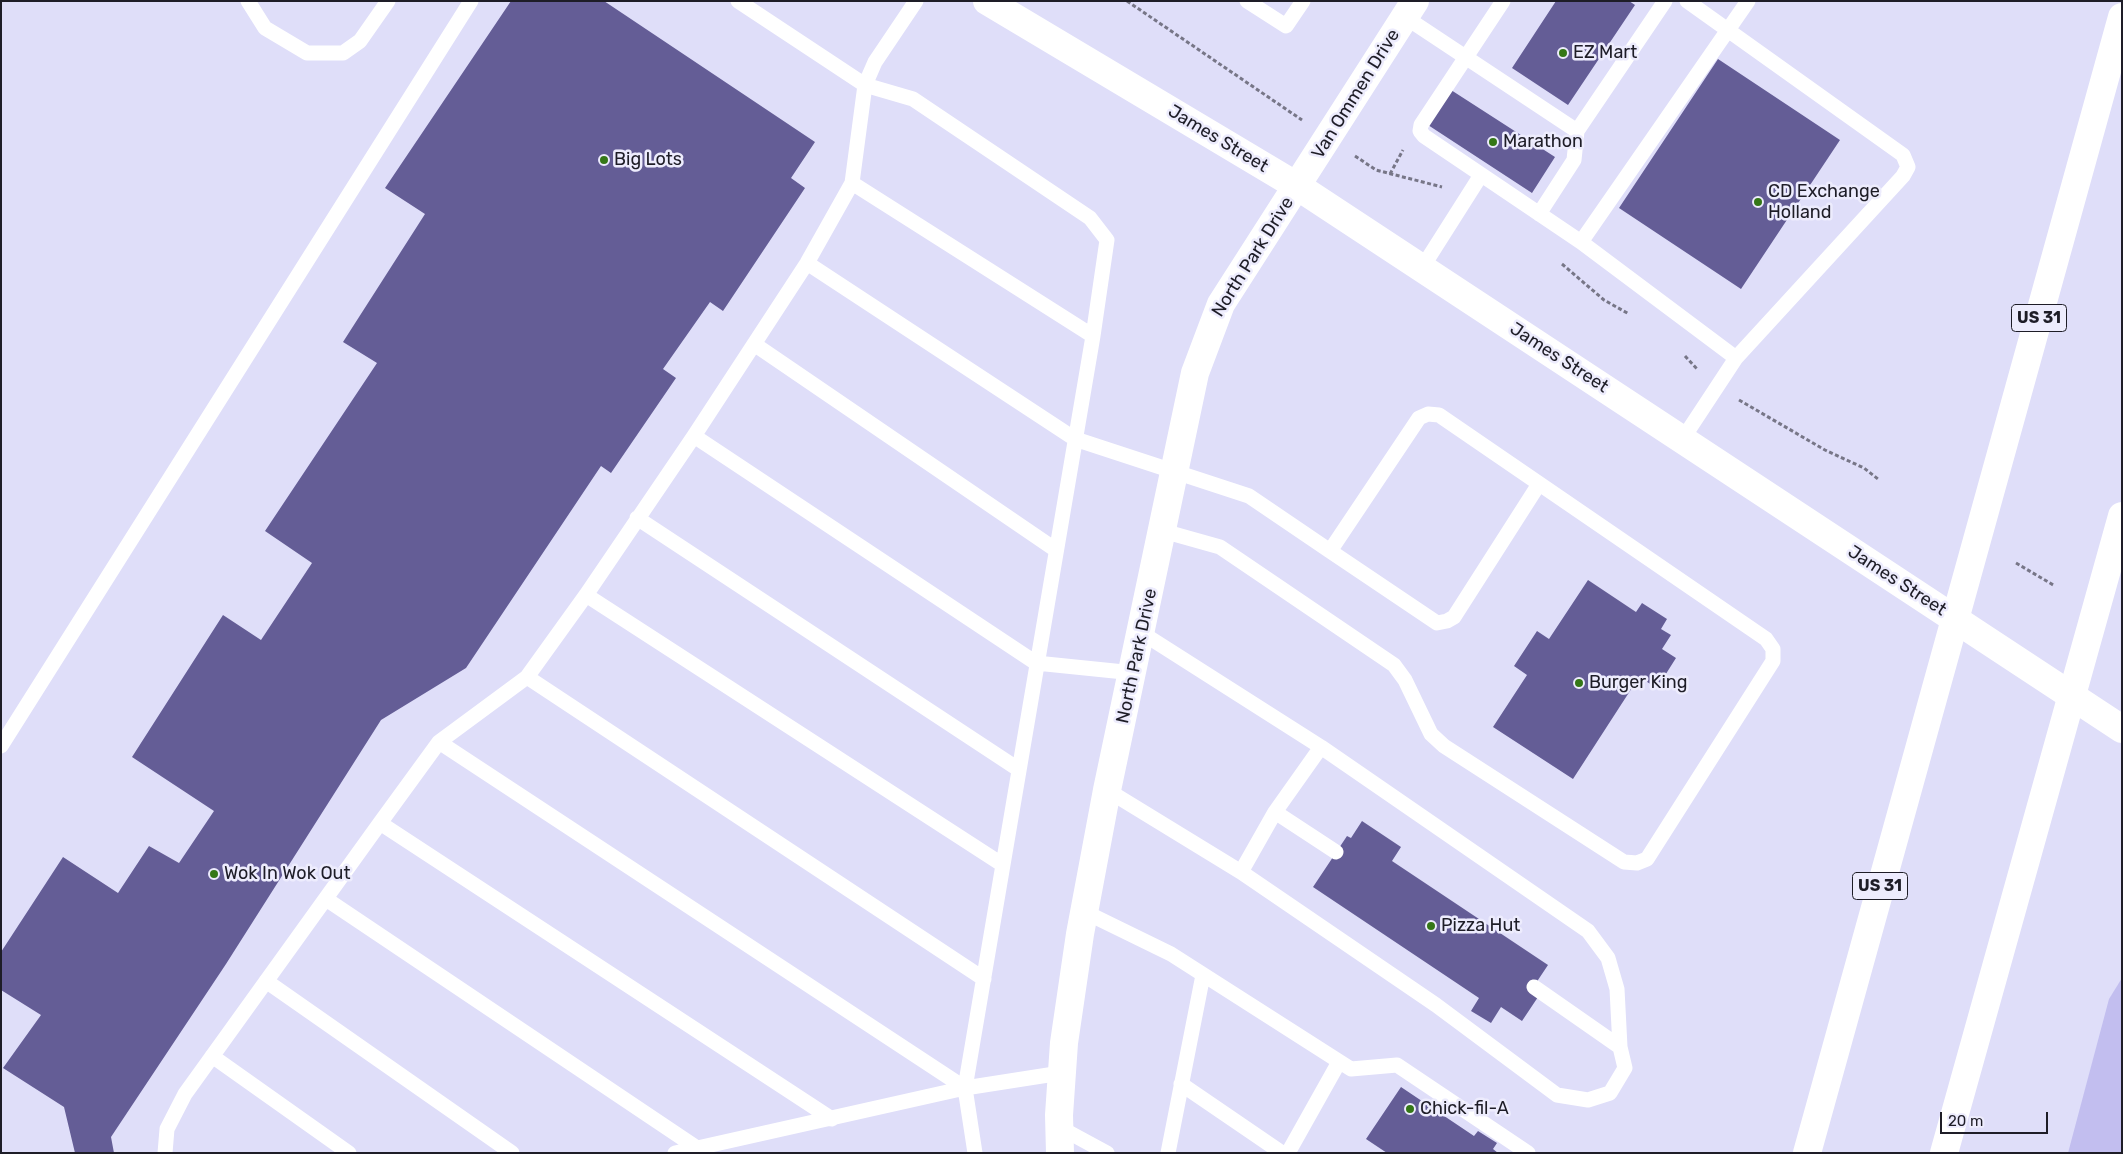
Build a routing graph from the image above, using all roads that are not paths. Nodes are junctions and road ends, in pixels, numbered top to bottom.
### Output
1 (248, 1) edge
2 (388, 1) edge
3 (471, 1) edge
4 (738, 1) edge
5 (916, 1) edge
6 (1248, 1) edge
7 (1303, 1) edge
8 (1503, 1) edge
9 (1665, 1) edge
10 (1687, 1) edge
11 (1748, 1) edge
12 (996, 4) edge
13 (1410, 9) edge
14 (2122, 17) edge
15 (1727, 29) junction
16 (1465, 57) junction
17 (865, 85) junction
18 (1577, 131) junction
19 (1481, 175) junction
20 (852, 183) junction
21 (1297, 186) junction
22 (1539, 214) junction
23 (1581, 242) junction
24 (807, 263) junction
25 (1422, 268) junction
26 (1093, 336) junction
27 (754, 344) junction
28 (1736, 358) junction
29 (694, 436) junction
30 (1075, 439) junction
31 (1682, 440) junction
32 (1175, 470) junction
33 (1539, 484) junction
34 (2122, 516) edge
35 (637, 518) junction
36 (1163, 530) junction
37 (1056, 550) junction
38 (1330, 551) junction
39 (586, 595) junction
40 (1954, 619) junction
41 (1142, 633) junction
42 (1036, 663) junction
43 (1134, 673) junction
44 (527, 677) junction
45 (2070, 696) junction
46 (2122, 729) edge
47 (439, 742) junction
48 (1, 746) edge
49 (1321, 747) junction
50 (1018, 769) junction
51 (1107, 790) junction
52 (1275, 812) junction
53 (380, 823) junction
54 (1336, 852) dead end
55 (1003, 865) junction
56 (1241, 872) junction
57 (326, 899) junction
58 (1085, 912) junction
59 (1203, 975) junction
60 (984, 979) junction
61 (266, 981) junction
62 (1534, 987) dead end
63 (1620, 1047) junction
64 (212, 1056) junction
65 (1340, 1062) junction
66 (1061, 1073) junction
67 (1181, 1084) junction
68 (965, 1088) junction
69 (832, 1119) junction
70 (1060, 1140) edge
71 (697, 1148) junction
72 (166, 1153) edge
73 (348, 1153) edge
74 (512, 1153) edge
75 (675, 1153) edge
76 (975, 1153) edge
77 (1107, 1153) edge
78 (1168, 1153) edge
79 (1282, 1153) edge
80 (1288, 1153) edge
81 (1528, 1153) edge
82 (1806, 1153) edge
83 (1944, 1153) edge

1 - 2 lane
3 - 48 lane
4 - 17 lane
5 - 17 lane
6 - 7 lane
8 - 16 lane
9 - 18 lane
10 - 15 lane
11 - 15 lane
12 - 21 main road, James Street
13 - 16 lane
13 - 21 main road, Van Ommen Drive
14 - 40 main road, US 31
15 - 23 lane
15 - 28 lane
16 - 18 lane
16 - 19 lane
17 - 20 lane
17 - 26 lane
18 - 22 lane
19 - 22 lane
19 - 25 lane
20 - 24 lane
20 - 26 lane
21 - 25 main road, James Street
21 - 32 main road, North Park Drive
22 - 23 lane
23 - 28 lane
24 - 27 lane
24 - 30 lane
25 - 31 main road, James Street
26 - 30 lane
27 - 29 lane
27 - 37 lane
28 - 31 lane
29 - 35 lane
29 - 42 lane
30 - 32 lane
30 - 37 lane
31 - 40 main road, James Street
32 - 36 main road, North Park Drive
32 - 38 lane
33 - 36 lane
33 - 38 lane
33 - 38 lane
34 - 45 main road
35 - 39 lane
35 - 50 lane
36 - 41 main road, North Park Drive
37 - 42 lane
39 - 44 lane
39 - 55 lane
40 - 45 main road, James Street
40 - 82 main road, US 31
41 - 43 main road, North Park Drive
41 - 49 lane
42 - 43 lane
42 - 50 lane
43 - 51 main road, North Park Drive
44 - 47 lane
44 - 60 lane
45 - 46 main road, James Street
45 - 83 main road
47 - 53 lane
47 - 68 lane
49 - 52 lane
49 - 63 lane
50 - 55 lane
51 - 56 lane
51 - 58 main road, North Park Drive
52 - 54 lane
52 - 56 lane
53 - 57 lane
53 - 69 lane
55 - 60 lane
56 - 63 lane
57 - 61 lane
57 - 71 lane
58 - 59 lane
58 - 66 main road, North Park Drive
59 - 65 lane
59 - 67 lane
60 - 68 lane
61 - 64 lane
61 - 74 lane
62 - 63 lane
64 - 72 lane
64 - 73 lane
65 - 80 lane
65 - 81 lane
66 - 68 lane
66 - 70 main road, North Park Drive
67 - 78 lane
67 - 79 lane
68 - 69 lane
68 - 76 lane
69 - 71 lane
70 - 77 lane
71 - 75 lane

